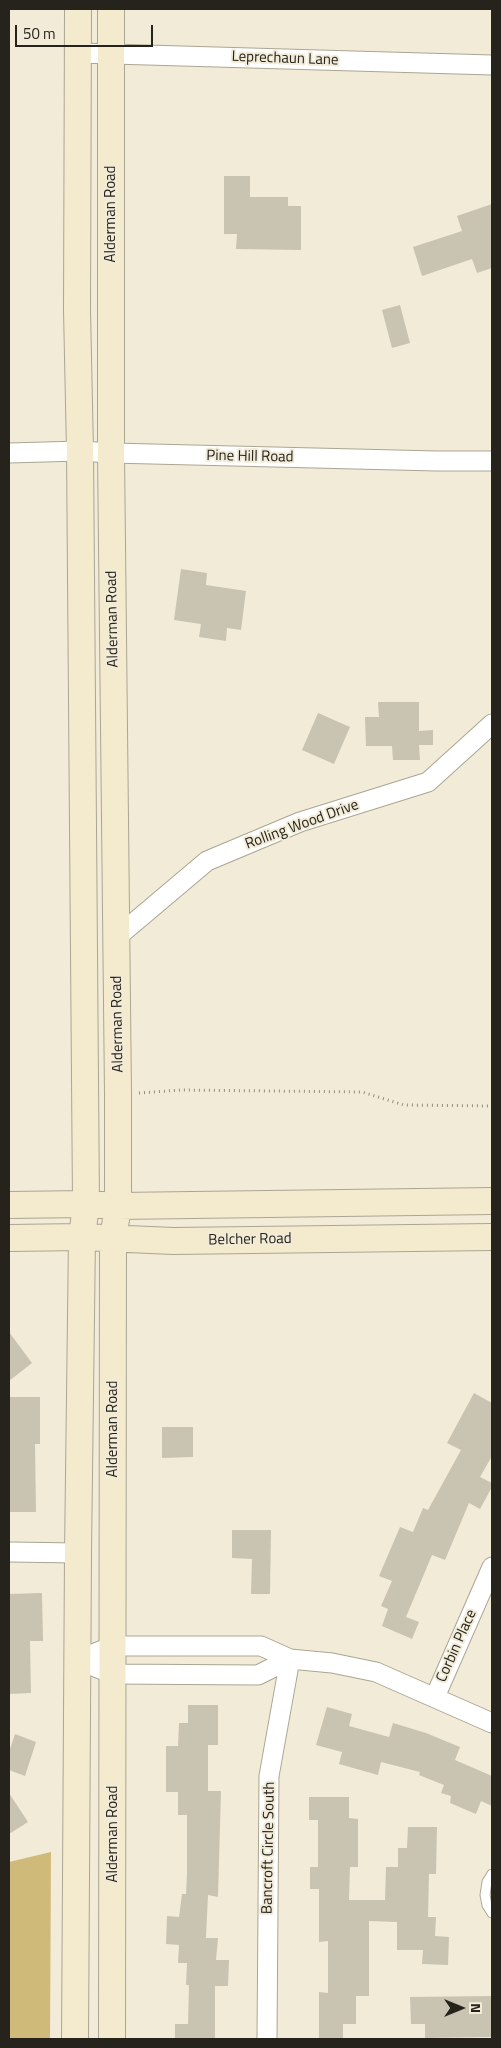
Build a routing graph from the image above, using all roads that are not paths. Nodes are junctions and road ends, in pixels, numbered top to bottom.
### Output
1 (78, 9) edge
2 (111, 9) edge
3 (78, 53) junction
4 (111, 53) junction
5 (492, 65) edge
6 (80, 451) junction
7 (9, 453) edge
8 (111, 453) junction
9 (492, 460) edge
10 (492, 724) edge
11 (117, 937) junction
12 (492, 1201) edge
13 (86, 1204) junction
14 (9, 1205) edge
15 (118, 1206) junction
16 (82, 1237) junction
17 (492, 1237) edge
18 (9, 1238) edge
19 (113, 1238) junction
20 (9, 1552) edge
21 (78, 1553) junction
22 (492, 1566) edge
23 (114, 1646) junction
24 (290, 1659) junction
25 (77, 1660) junction
26 (114, 1674) junction
27 (435, 1697) junction
28 (492, 1723) edge
29 (492, 1874) edge
30 (492, 1913) edge
31 (75, 2039) edge
32 (112, 2039) edge
33 (267, 2039) edge

1 - 3 main road, Alderman Road
2 - 4 main road, Alderman Road
3 - 4 street, Leprechaun Lane
3 - 6 main road, Alderman Road
4 - 5 street, Leprechaun Lane
4 - 8 main road, Alderman Road
6 - 7 street, Pine Hill Road
6 - 8 street, Pine Hill Road
6 - 13 main road, Alderman Road
8 - 9 street, Pine Hill Road
8 - 11 main road, Alderman Road
10 - 11 street, Rolling Wood Drive
11 - 15 main road, Alderman Road
12 - 15 main road
13 - 14 main road
13 - 15 main road
13 - 16 main road, Alderman Road
15 - 19 main road, Alderman Road
16 - 18 main road, Belcher Road
16 - 19 main road, Belcher Road
16 - 21 main road, Alderman Road
17 - 19 main road, Belcher Road
19 - 23 main road, Alderman Road
20 - 21 street
21 - 25 main road, Alderman Road
22 - 27 street, Corbin Place
23 - 24 street
23 - 25 street
23 - 26 main road, Alderman Road
24 - 26 street
24 - 27 street
24 - 33 street, Bancroft Circle South
25 - 26 street
25 - 31 main road, Alderman Road
26 - 32 main road, Alderman Road
27 - 28 street
29 - 30 lane

